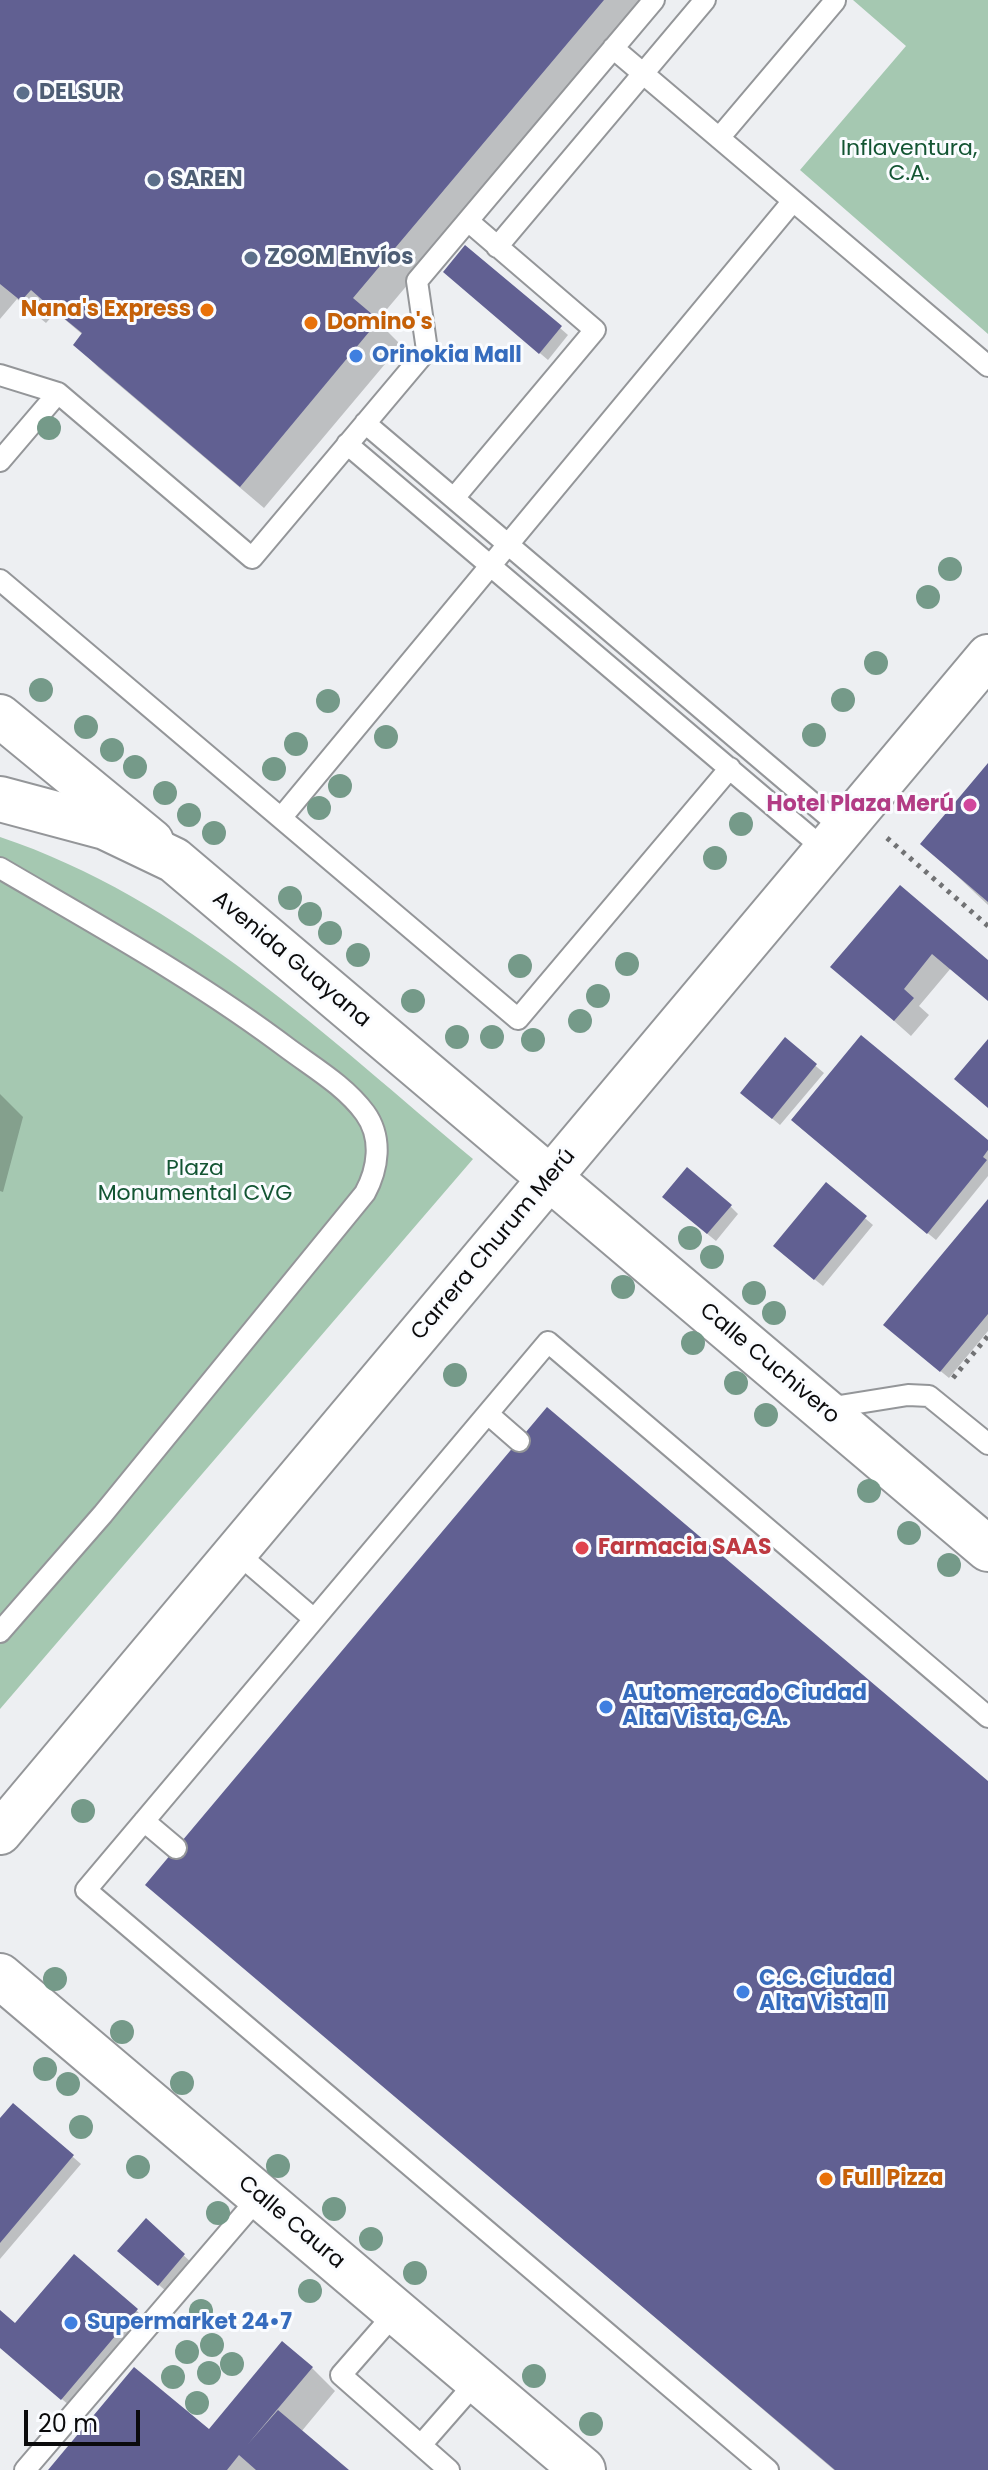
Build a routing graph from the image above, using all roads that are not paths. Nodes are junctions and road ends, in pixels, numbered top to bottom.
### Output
1 (654, 0) edge
2 (705, 0) edge
3 (835, 1) edge
4 (613, 48) junction
5 (643, 74) junction
6 (719, 138) junction
7 (793, 201) junction
8 (468, 221) junction
9 (497, 247) junction
10 (988, 366) edge
11 (0, 375) edge
12 (58, 393) junction
13 (365, 423) junction
14 (347, 444) junction
15 (0, 461) edge
16 (454, 498) junction
17 (506, 543) junction
18 (492, 566) junction
19 (0, 580) edge
20 (988, 656) edge
21 (665, 678) junction
22 (647, 699) junction
23 (0, 716) edge
24 (730, 768) junction
25 (0, 799) edge
26 (281, 818) junction
27 (841, 829) junction
28 (174, 860) junction
29 (0, 868) edge
30 (550, 1179) junction
31 (822, 1409) junction
32 (488, 1414) junction
33 (519, 1441) dead end
34 (988, 1444) edge
35 (988, 1549) edge
36 (236, 1552) junction
37 (314, 1619) junction
38 (0, 1632) edge
39 (988, 1717) edge
40 (144, 1821) junction
41 (0, 1833) edge
42 (176, 1848) dead end
43 (0, 1976) edge
44 (259, 2197) junction
45 (396, 2312) junction
46 (477, 2381) junction
47 (421, 2445) junction
48 (25, 2470) edge
49 (449, 2470) edge
50 (583, 2470) edge
51 (768, 2470) edge

1 - 4 lane
2 - 5 lane
3 - 6 lane
4 - 5 lane
4 - 8 lane
5 - 6 lane
5 - 9 lane
6 - 7 lane
7 - 10 lane
7 - 17 lane
8 - 9 lane
8 - 13 lane
9 - 16 lane
11 - 12 lane
12 - 14 lane
12 - 15 lane
13 - 14 lane
13 - 16 lane
14 - 18 lane
16 - 17 lane
17 - 18 lane
17 - 21 lane
18 - 22 lane
18 - 26 lane
19 - 26 lane
20 - 27 street, Carrera Churum Merú
21 - 22 lane
21 - 27 lane
22 - 24 lane
23 - 28 street
24 - 26 lane
24 - 27 lane
25 - 28 main road, Avenida Guayana
27 - 30 street, Carrera Churum Merú
28 - 30 main road, Avenida Guayana
29 - 38 lane
30 - 31 main road, Calle Cuchivero
30 - 36 street, Carrera Churum Merú
31 - 34 lane
31 - 35 main road, Calle Cuchivero
32 - 33 lane
32 - 37 lane
32 - 39 lane
36 - 37 lane
36 - 41 street, Carrera Churum Merú
37 - 40 lane
40 - 42 lane
40 - 51 lane
43 - 44 main road, Calle Caura
44 - 45 main road, Calle Caura
44 - 48 lane
45 - 46 main road, Calle Caura
45 - 47 lane
46 - 47 lane
46 - 50 main road, Calle Caura
47 - 49 lane

